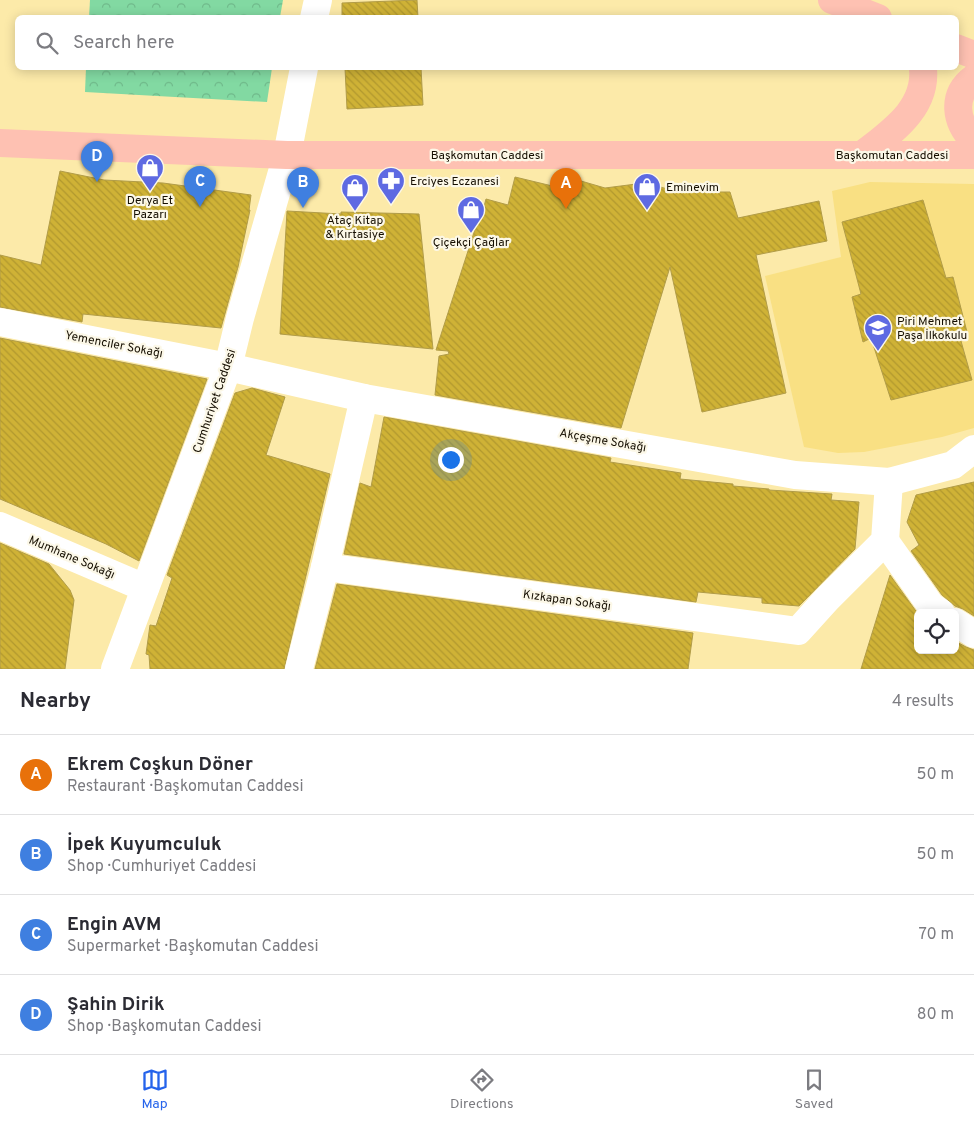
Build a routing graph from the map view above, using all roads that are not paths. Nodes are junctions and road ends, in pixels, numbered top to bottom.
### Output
1 (318, 0) edge
2 (832, 0) edge
3 (315, 15) edge
4 (870, 15) edge
5 (959, 49) edge
6 (974, 55) edge
7 (304, 70) edge
8 (923, 70) edge
9 (974, 78) edge
10 (974, 141) edge
11 (0, 143) edge
12 (287, 155) junction
13 (862, 155) junction
14 (974, 155) edge
15 (0, 322) edge
16 (228, 367) junction
17 (364, 398) junction
18 (974, 449) edge
19 (889, 482) junction
20 (0, 526) edge
21 (885, 541) junction
22 (325, 567) junction
23 (145, 588) junction
24 (935, 609) edge
25 (959, 625) edge
26 (974, 634) edge
27 (115, 669) edge
28 (299, 669) edge

1 - 3 street
2 - 4 main road
5 - 6 main road
7 - 12 street, Cumhuriyet Caddesi
8 - 13 main road
9 - 10 main road
11 - 12 main road, Başkomutan Caddesi
12 - 13 main road, Başkomutan Caddesi
12 - 16 street, Cumhuriyet Caddesi
13 - 14 main road, Başkomutan Caddesi
15 - 16 street, Yemenciler Sokağı
16 - 17 street, Akçeşme Sokağı
16 - 23 street, Cumhuriyet Caddesi
17 - 19 street, Akçeşme Sokağı
17 - 22 street
18 - 19 street, Akçeşme Sokağı
19 - 21 street
20 - 23 street, Mumhane Sokağı
21 - 22 street, Kızkapan Sokağı
21 - 24 street
22 - 28 street
23 - 27 street, Cumhuriyet Caddesi
25 - 26 street

